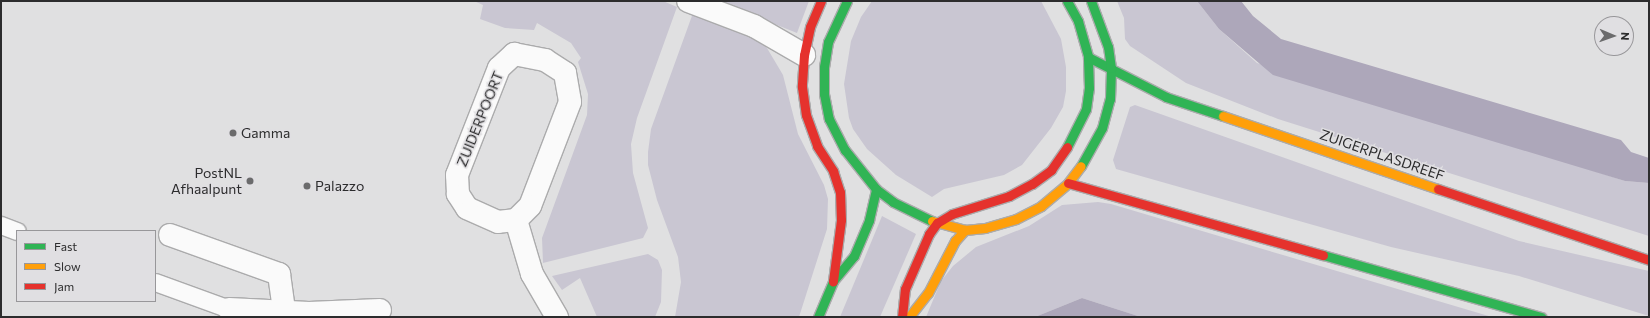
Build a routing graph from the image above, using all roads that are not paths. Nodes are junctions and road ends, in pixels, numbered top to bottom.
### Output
1 (688, 1) edge
2 (820, 1) edge
3 (847, 1) edge
4 (1067, 1) edge
5 (1091, 1) edge
6 (804, 55) junction
7 (1088, 58) junction
8 (824, 67) junction
9 (1111, 68) junction
10 (1068, 183) junction
11 (876, 189) junction
12 (516, 220) junction
13 (937, 223) junction
14 (1, 225) edge
15 (965, 230) junction
16 (16, 231) edge
17 (170, 235) dead end
18 (1649, 260) edge
19 (833, 281) junction
20 (156, 282) edge
21 (380, 310) dead end
22 (229, 313) edge
23 (286, 315) edge
24 (557, 317) edge
25 (818, 317) edge
26 (902, 317) edge
27 (909, 317) edge
28 (1541, 317) edge

1 - 6 street
2 - 6 main road
3 - 8 main road
4 - 7 main road
5 - 9 main road
6 - 8 main road
6 - 19 main road
7 - 9 main road, ZUIGERPLASDREEF
7 - 13 main road
8 - 11 main road
9 - 10 main road
9 - 18 main road, ZUIGERPLASDREEF
10 - 15 main road
10 - 28 main road
11 - 13 main road
11 - 19 main road
12 - 12 street, ZUIDERPOORT
12 - 24 street
13 - 15 main road
13 - 26 main road
14 - 16 lane
15 - 27 main road
17 - 23 street
19 - 25 main road
20 - 22 lane
21 - 23 street
22 - 23 street

